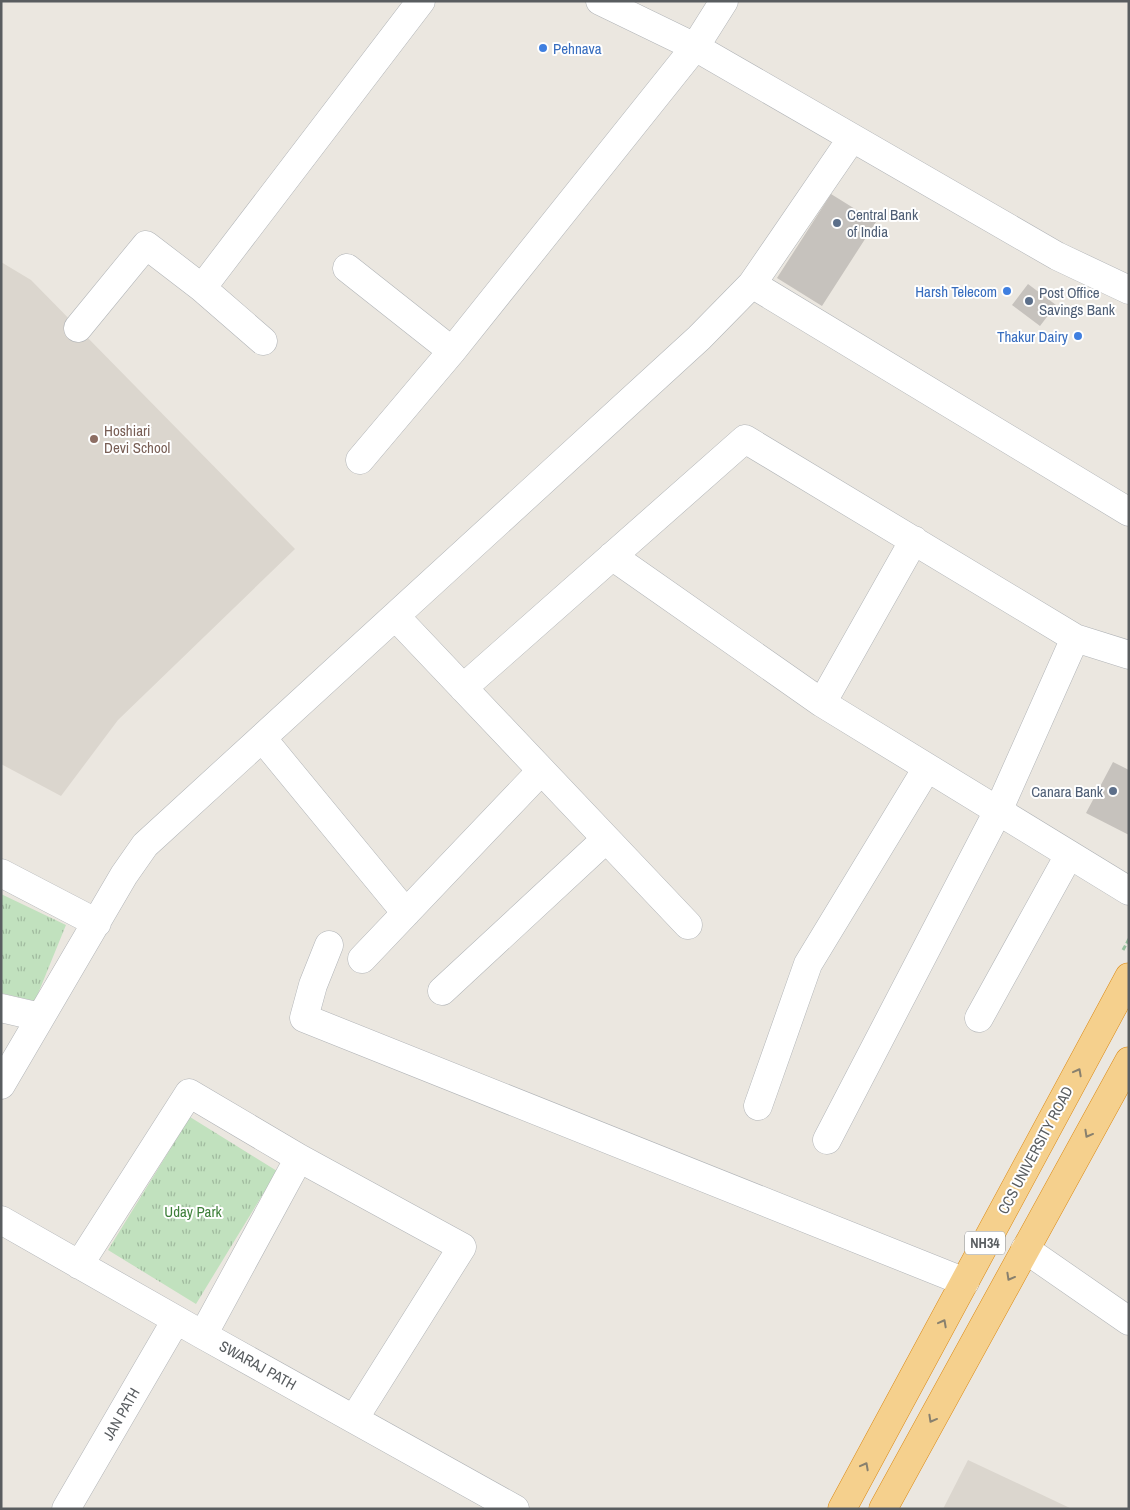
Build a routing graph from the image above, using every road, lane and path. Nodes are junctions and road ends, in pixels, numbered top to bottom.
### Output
1 (421, 1) edge
2 (600, 1) edge
3 (724, 1) edge
4 (695, 48) junction
5 (852, 138) junction
6 (347, 268) dead end
7 (752, 284) junction
8 (202, 288) junction
9 (1129, 290) edge
10 (78, 328) dead end
11 (263, 341) dead end
12 (452, 351) junction
13 (360, 460) dead end
14 (1129, 512) edge
15 (914, 540) junction
16 (612, 556) junction
17 (396, 617) junction
18 (1075, 638) junction
19 (1129, 655) edge
20 (463, 688) junction
21 (822, 704) junction
22 (262, 738) junction
23 (927, 768) junction
24 (542, 771) junction
25 (998, 811) junction
26 (606, 839) junction
27 (1069, 855) junction
28 (1, 873) edge
29 (1129, 891) edge
30 (406, 913) junction
31 (97, 923) junction
32 (688, 925) dead end
33 (329, 945) dead end
34 (362, 959) dead end
35 (1129, 977) edge
36 (442, 990) dead end
37 (1, 1008) edge
38 (40, 1017) junction
39 (979, 1018) dead end
40 (1129, 1061) edge
41 (1, 1085) edge
42 (758, 1106) dead end
43 (827, 1140) dead end
44 (300, 1158) junction
45 (1, 1220) edge
46 (1025, 1249) junction
47 (79, 1265) junction
48 (965, 1282) junction
49 (176, 1320) junction
50 (1129, 1321) edge
51 (203, 1335) junction
52 (354, 1419) junction
53 (66, 1509) edge
54 (515, 1509) edge
55 (842, 1509) edge
56 (883, 1509) edge

1 - 8 street
2 - 4 street
3 - 4 street
4 - 5 street
4 - 12 street
5 - 7 street
5 - 9 street
6 - 12 street
7 - 14 street
7 - 17 street
8 - 10 street
8 - 11 street
12 - 13 street
15 - 16 street
15 - 18 street
15 - 21 street
16 - 20 street
16 - 21 street
17 - 20 street
17 - 22 street
18 - 19 street
18 - 25 street
20 - 24 street
21 - 23 street
22 - 30 street
22 - 31 street
23 - 25 street
23 - 42 street
24 - 26 street
24 - 30 street
25 - 27 street
25 - 43 street
26 - 32 street
26 - 36 street
27 - 29 street
27 - 39 street
28 - 31 street
30 - 34 street
31 - 38 street
33 - 48 street
48 -> 35 highway, CCS UNIVERSITY ROAD / NH34
37 - 38 street
38 - 41 street
40 -> 46 highway, NH34
44 - 47 street
44 - 51 street
44 - 52 street
45 - 47 street, SWARAJ PATH
46 - 50 street
46 -> 56 highway, NH34
47 - 49 street, SWARAJ PATH
55 -> 48 highway, CCS UNIVERSITY ROAD / NH34
49 - 51 street, SWARAJ PATH
49 - 53 street, JAN PATH
51 - 52 street, SWARAJ PATH
52 - 54 street, SWARAJ PATH

